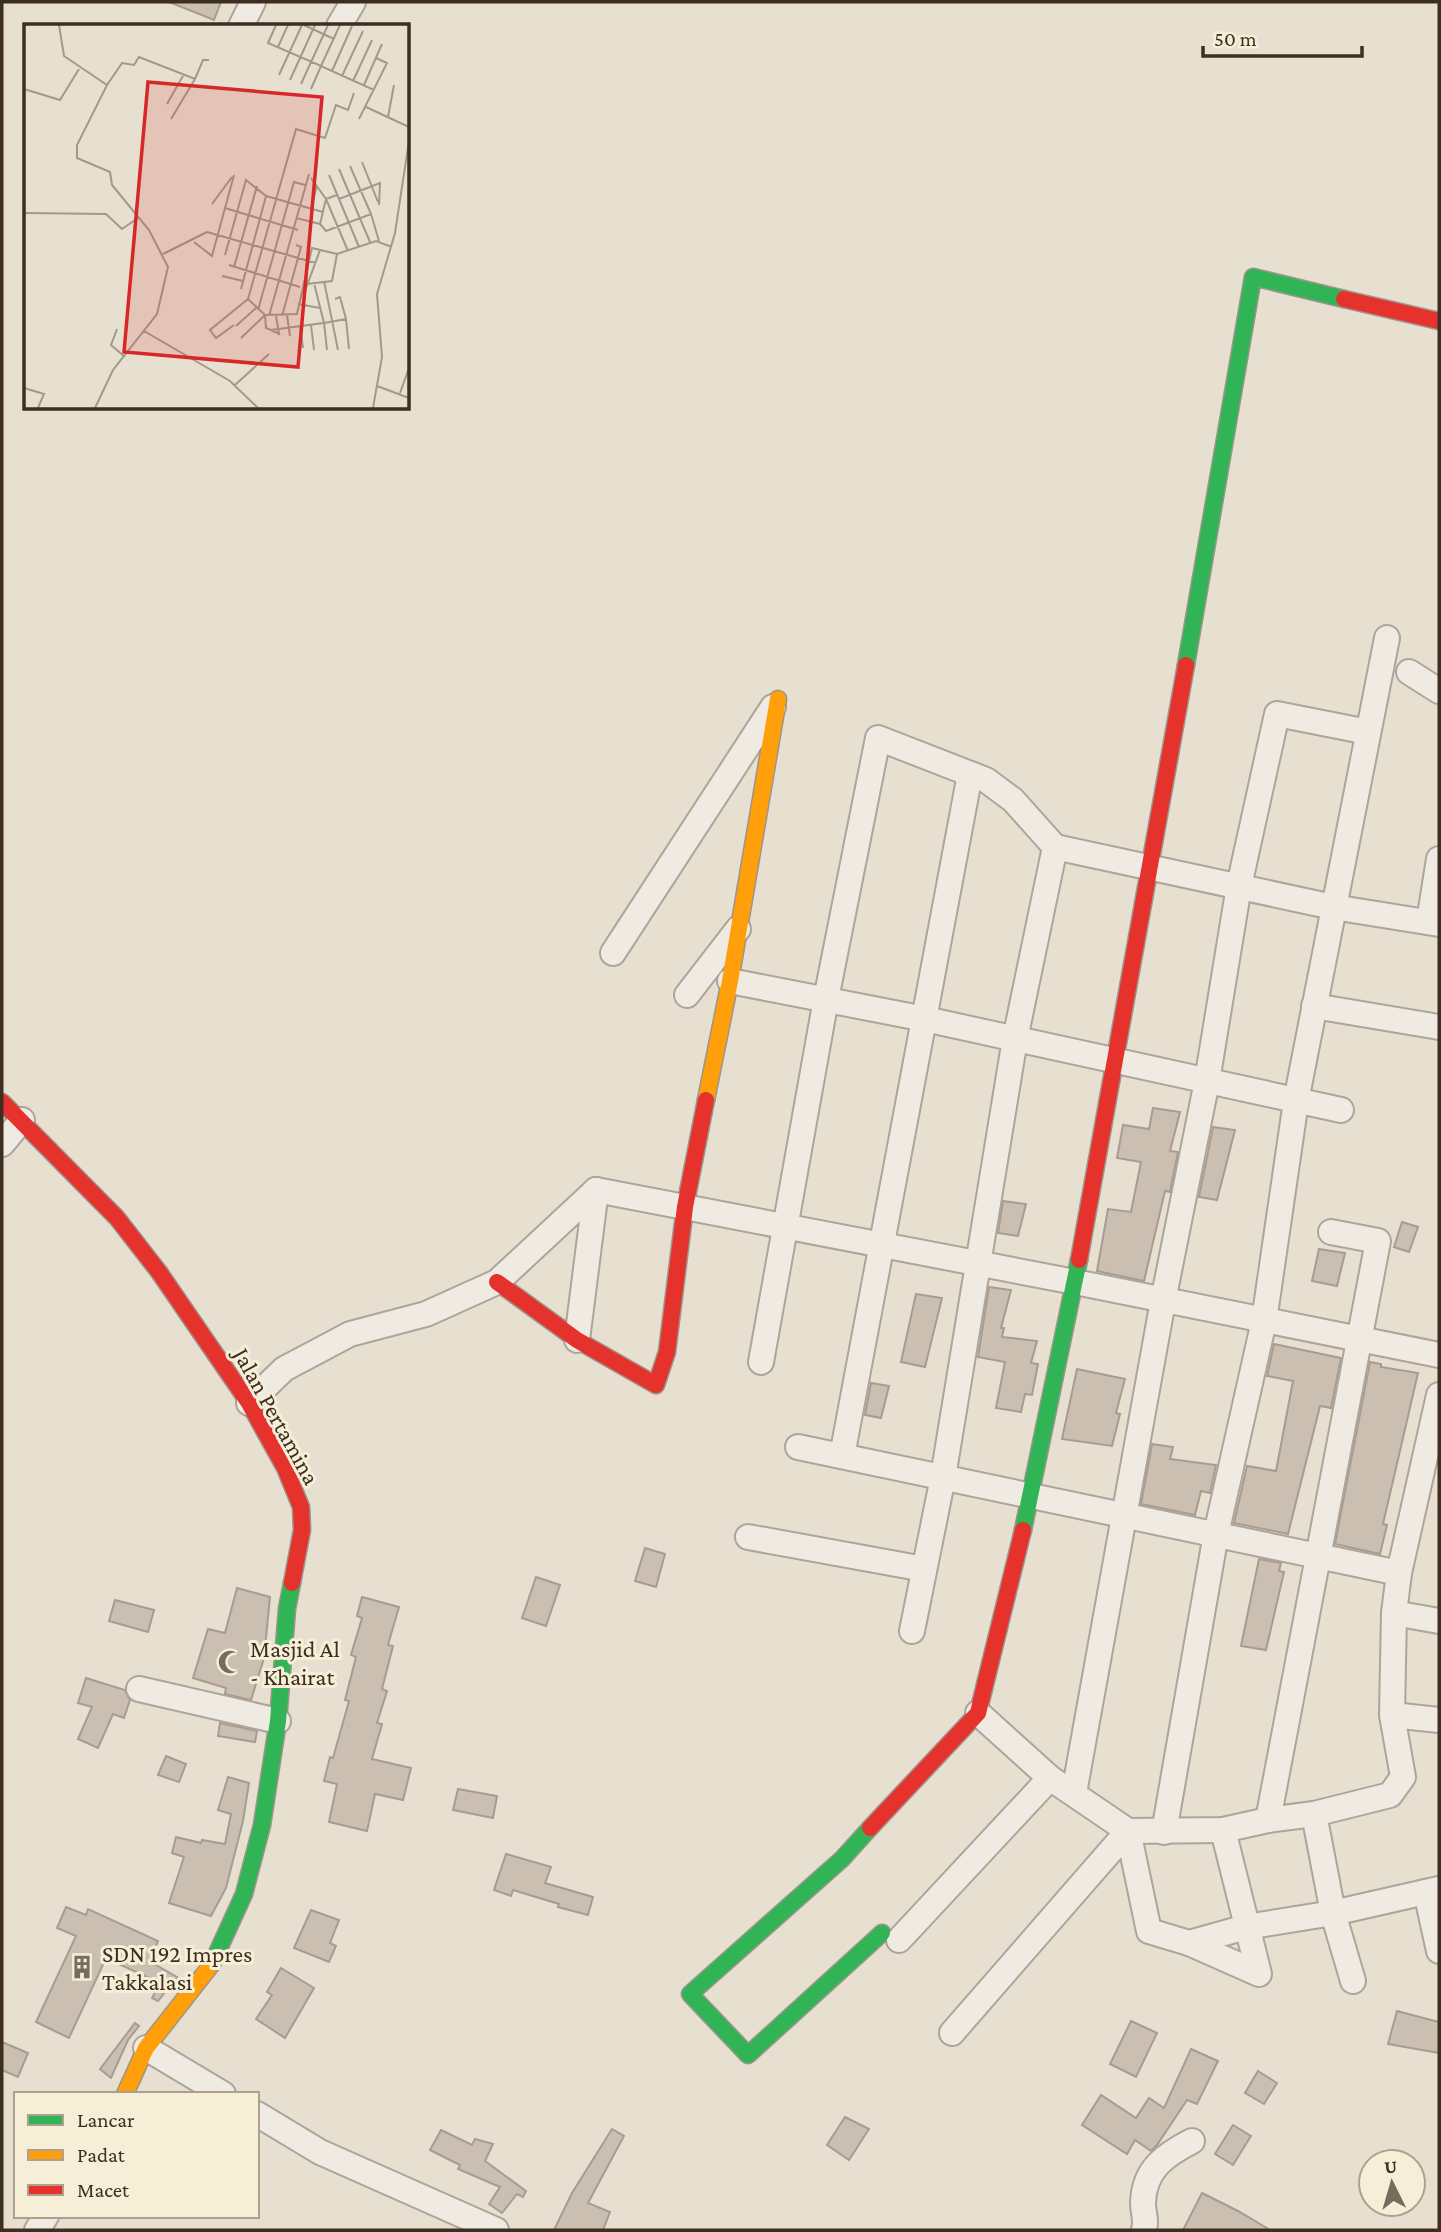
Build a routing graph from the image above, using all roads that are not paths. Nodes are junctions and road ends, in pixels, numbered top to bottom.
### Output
1 (253, 2) edge
2 (353, 2) edge
3 (242, 24) edge
4 (340, 24) edge
5 (1439, 321) edge
6 (1387, 638) dead end
7 (1409, 672) dead end
8 (1439, 691) edge
9 (778, 699) joint
10 (1368, 732) junction
11 (970, 774) junction
12 (1055, 847) junction
13 (1439, 859) edge
14 (1151, 867) junction
15 (1239, 887) junction
16 (1333, 907) junction
17 (1434, 923) edge
18 (739, 929) junction
19 (613, 953) dead end
20 (730, 981) junction
21 (687, 995) dead end
22 (827, 999) junction
23 (1314, 1006) junction
24 (925, 1019) junction
25 (1439, 1027) edge
26 (1014, 1039) junction
27 (1114, 1061) junction
28 (1208, 1082) junction
29 (1296, 1101) junction
30 (2, 1102) edge
31 (1340, 1110) dead end
32 (22, 1120) junction
33 (2, 1144) edge
34 (596, 1189) junction
35 (685, 1207) junction
36 (787, 1227) junction
37 (1331, 1232) dead end
38 (881, 1245) junction
39 (978, 1265) junction
40 (496, 1282) junction
41 (1075, 1282) junction
42 (1163, 1301) junction
43 (1264, 1321) junction
44 (1360, 1339) junction
45 (577, 1340) junction
46 (1439, 1355) edge
47 (761, 1362) dead end
48 (1439, 1395) edge
49 (250, 1403) junction
50 (798, 1447) dead end
51 (842, 1456) junction
52 (943, 1477) junction
53 (1031, 1495) junction
54 (1125, 1515) junction
55 (1216, 1534) junction
56 (748, 1537) dead end
57 (1320, 1556) junction
58 (924, 1569) junction
59 (1399, 1573) junction
60 (1394, 1613) junction
61 (1439, 1620) edge
62 (912, 1631) dead end
63 (139, 1689) dead end
64 (978, 1713) junction
65 (1392, 1715) junction
66 (1439, 1720) edge
67 (278, 1721) junction
68 (1049, 1778) junction
69 (1074, 1793) junction
70 (1314, 1814) junction
71 (1268, 1820) junction
72 (1223, 1830) junction
73 (1128, 1831) junction
74 (1164, 1832) junction
75 (1433, 1890) edge
76 (1334, 1913) junction
77 (1246, 1927) junction
78 (890, 1937) joint
79 (1189, 1943) junction
80 (1439, 1951) edge
81 (1353, 1981) dead end
82 (951, 2033) dead end
83 (146, 2048) junction
84 (126, 2092) edge
85 (220, 2092) edge
86 (259, 2115) edge
87 (1192, 2141) dead end
88 (496, 2230) edge
89 (1144, 2230) edge

1 - 3 street
2 - 4 street
5 - 14 street
6 - 10 street
7 - 8 street
9 - 18 street
9 - 19 street
10 - 15 street
10 - 16 street
11 - 12 street
11 - 22 street
11 - 24 street
12 - 14 street
12 - 26 street
13 - 17 street
14 - 15 street
14 - 27 street
15 - 16 street
15 - 28 street
16 - 17 street
16 - 23 street
18 - 20 street
18 - 21 street
20 - 22 street
20 - 35 street
22 - 24 street
22 - 36 street
23 - 25 street
23 - 29 street
24 - 26 street
24 - 38 street
26 - 27 street
26 - 39 street
27 - 28 street
27 - 41 street
28 - 29 street
28 - 42 street
29 - 31 street
29 - 43 street
30 - 32 street, Jalan Pertamina
32 - 33 street
32 - 49 street, Jalan Pertamina
34 - 35 street
34 - 40 street
34 - 45 street
35 - 36 street
35 - 45 street
36 - 38 street
36 - 47 street
37 - 44 street
38 - 39 street
38 - 51 street
39 - 41 street
39 - 52 street
40 - 45 street
40 - 49 street
41 - 42 street
41 - 53 street
42 - 43 street
42 - 54 street
43 - 44 street
43 - 55 street
44 - 46 street
44 - 57 street
48 - 59 street
49 - 67 street, Jalan Pertamina
50 - 51 street
51 - 52 street
52 - 53 street
52 - 58 street
53 - 54 street
53 - 64 street
54 - 55 street
54 - 69 street
55 - 57 street
55 - 74 street
56 - 58 street
57 - 59 street
57 - 71 street
58 - 62 street
59 - 60 street
60 - 61 street
60 - 65 street
63 - 67 street
64 - 68 street
64 - 78 street
65 - 66 street
65 - 70 street
67 - 83 street, Jalan Pertamina
68 - 69 street
68 - 78 street
69 - 73 street
70 - 71 street
70 - 76 street
71 - 72 street
72 - 74 street
72 - 77 street
73 - 74 street
73 - 79 street
73 - 82 street
75 - 76 street
75 - 80 street
76 - 77 street
76 - 81 street
77 - 79 street
77 - 79 street
83 - 84 street, Jalan Pertamina
83 - 85 street
86 - 88 street
87 - 89 street

